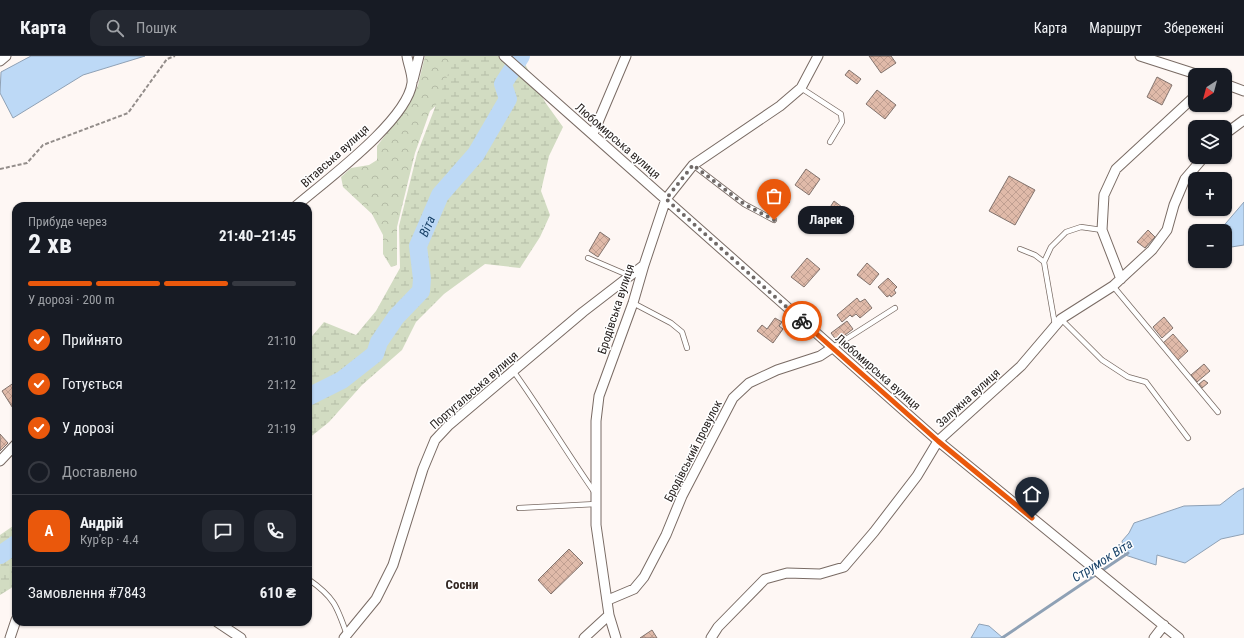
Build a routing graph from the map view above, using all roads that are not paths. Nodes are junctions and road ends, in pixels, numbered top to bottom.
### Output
1 (6, 56) edge
2 (407, 56) edge
3 (419, 56) edge
4 (504, 56) edge
5 (626, 56) edge
6 (818, 56) edge
7 (1140, 56) edge
8 (0, 61) edge
9 (1188, 71) edge
10 (412, 83) junction
11 (1232, 87) edge
12 (801, 88) junction
13 (1244, 91) edge
14 (1188, 102) edge
15 (1244, 120) edge
16 (1232, 129) edge
17 (593, 134) junction
18 (830, 142) dead end
19 (1198, 164) edge
20 (693, 165) junction
21 (666, 199) junction
22 (301, 202) edge
23 (774, 220) dead end
24 (1102, 230) junction
25 (1020, 249) dead end
26 (588, 258) dead end
27 (1044, 262) junction
28 (644, 264) junction
29 (630, 276) junction
30 (1121, 278) junction
31 (1113, 286) junction
32 (633, 303) junction
33 (895, 308) dead end
34 (1058, 322) junction
35 (686, 348) dead end
36 (832, 348) junction
37 (514, 372) junction
38 (1218, 412) dead end
39 (1188, 438) dead end
40 (938, 441) junction
41 (12, 448) edge
42 (0, 461) edge
43 (594, 493) junction
44 (596, 504) junction
45 (519, 508) dead end
46 (312, 582) edge
47 (608, 600) junction
48 (609, 615) junction
49 (1164, 625) junction
50 (14, 626) edge
51 (223, 626) edge
52 (345, 636) edge
53 (10, 638) edge
54 (241, 638) edge
55 (584, 638) edge
56 (616, 638) edge
57 (711, 638) edge
58 (1154, 638) edge
59 (1180, 638) edge

1 - 8 street
2 - 10 street
3 - 10 street, Вітавська вулиця
4 - 17 street, Любомирська вулиця
5 - 17 street
6 - 12 street, Бродівська вулиця
7 - 9 street
10 - 22 street, Вітавська вулиця
11 - 13 street
12 - 18 lane
12 - 20 street, Бродівська вулиця
14 - 24 street
15 - 16 street
17 - 21 street, Любомирська вулиця
19 - 30 street, Залужна вулиця
20 - 21 street, Бродівська вулиця
20 - 23 lane
21 - 28 street, Бродівська вулиця
21 - 36 street, Любомирська вулиця
24 - 27 lane
24 - 30 street
25 - 27 lane
26 - 29 lane
27 - 34 lane
28 - 29 street, Португальська вулиця
28 - 32 street, Бродівська вулиця
29 - 37 street, Португальська вулиця
30 - 31 street, Залужна вулиця
31 - 34 street, Залужна вулиця
31 - 38 lane
32 - 35 lane
32 - 43 street, Бродівська вулиця
33 - 36 lane
34 - 39 lane
34 - 40 street, Залужна вулиця
36 - 40 street, Любомирська вулиця
36 - 47 street, Бродівський провулок
37 - 43 lane
37 - 52 street, Португальська вулиця
40 - 49 street, Любомирська вулиця
40 - 57 street, Залужна вулиця
41 - 42 street
43 - 44 street, Бродівська вулиця
44 - 45 lane
44 - 47 street, Бродівська вулиця
46 - 52 lane
47 - 48 street, Бродівська вулиця
48 - 55 street
48 - 56 street, Бродівська вулиця
49 - 58 street
49 - 59 street, Любомирська вулиця
50 - 53 street
51 - 54 street

